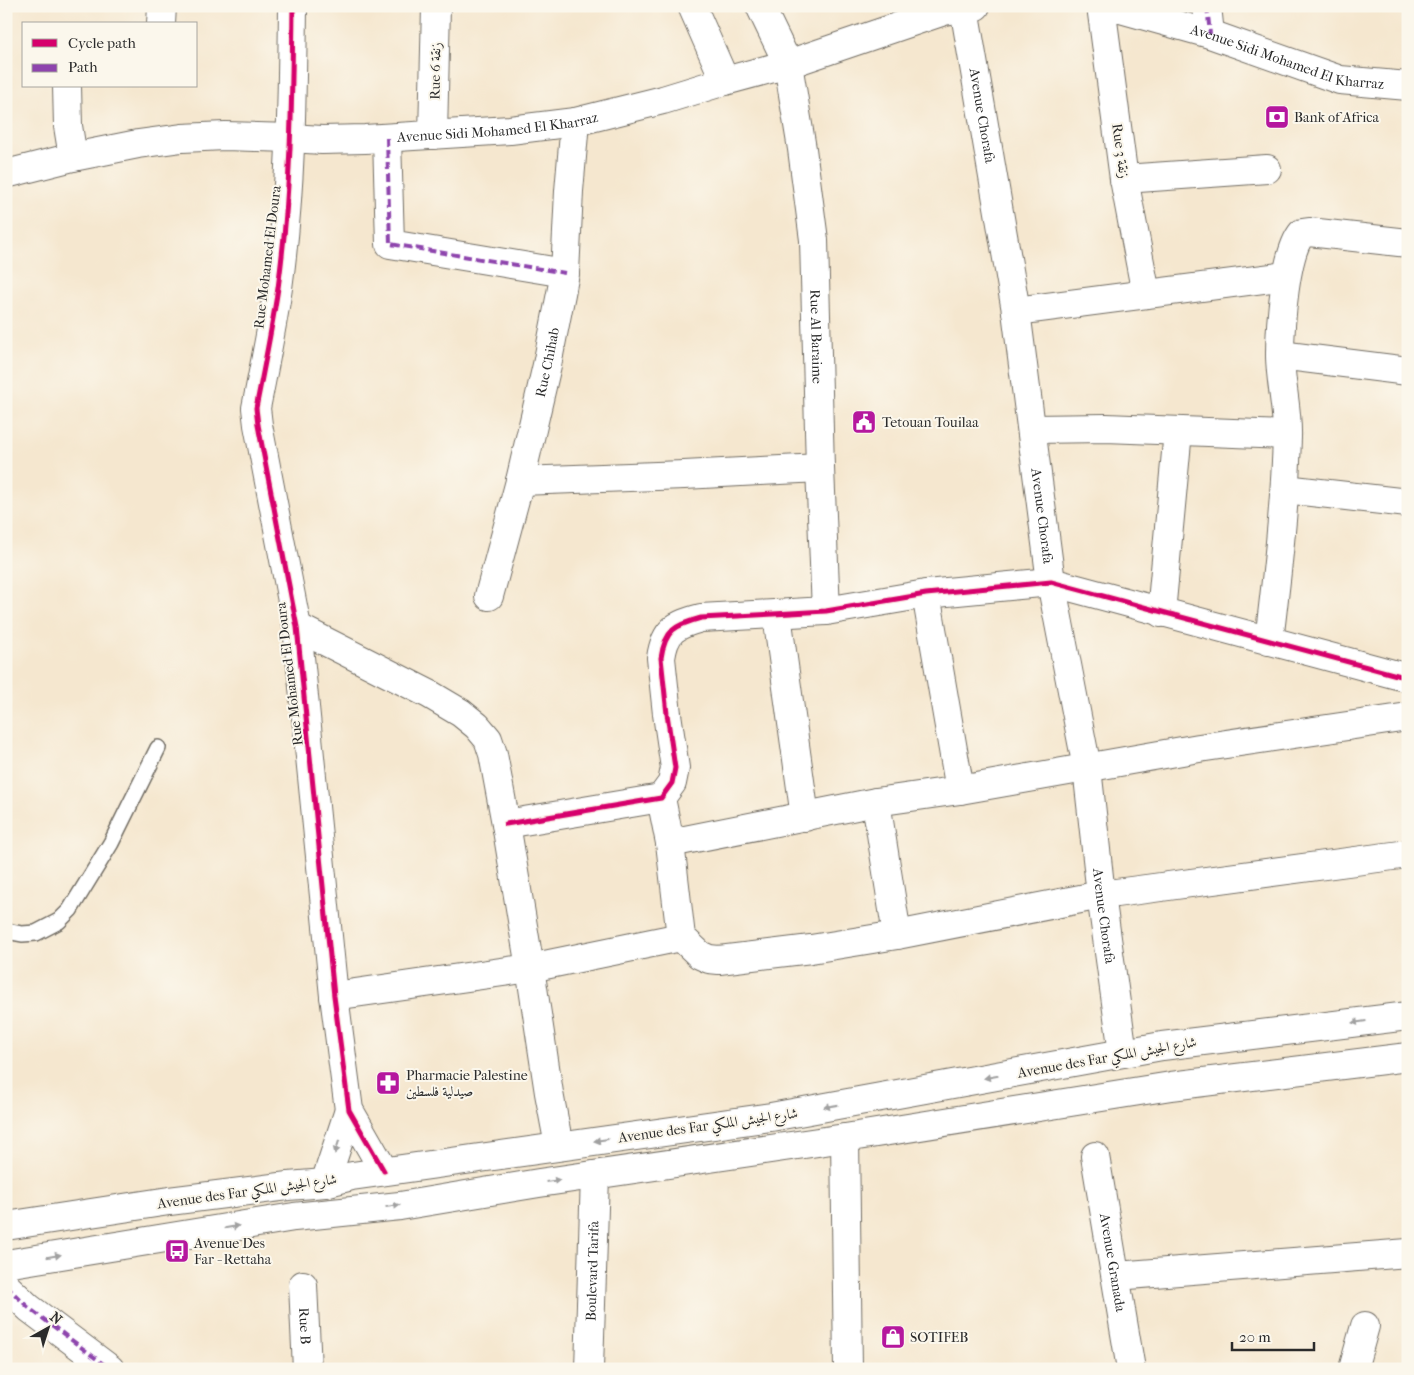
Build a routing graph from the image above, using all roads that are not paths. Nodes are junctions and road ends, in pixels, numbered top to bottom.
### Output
1 (162, 6) edge
2 (294, 6) edge
3 (436, 6) edge
4 (692, 6) edge
5 (760, 6) edge
6 (1101, 6) edge
7 (1110, 6) edge
8 (1207, 6) edge
9 (956, 8) edge
10 (161, 22) edge
11 (1210, 34) junction
12 (788, 64) junction
13 (725, 81) junction
14 (1408, 86) edge
15 (66, 88) edge
16 (576, 122) junction
17 (433, 135) junction
18 (291, 138) junction
19 (387, 138) junction
20 (73, 157) junction
21 (1267, 170) dead end
22 (6, 174) edge
23 (1124, 179) junction
24 (1408, 243) edge
25 (564, 273) junction
26 (1286, 276) junction
27 (1146, 294) junction
28 (1016, 311) junction
29 (1280, 354) junction
30 (1408, 371) edge
31 (1032, 429) junction
32 (1178, 431) junction
33 (1288, 434) junction
34 (820, 468) junction
35 (520, 481) junction
36 (1285, 489) junction
37 (1408, 503) edge
38 (1051, 582) junction
39 (926, 594) junction
40 (489, 596) dead end
41 (826, 610) junction
42 (1161, 613) junction
43 (777, 615) junction
44 (296, 627) junction
45 (1270, 641) junction
46 (1408, 678) edge
47 (1408, 716) edge
48 (158, 748) dead end
49 (1087, 768) junction
50 (960, 790) junction
51 (661, 798) junction
52 (876, 802) junction
53 (804, 817) junction
54 (506, 824) junction
55 (670, 843) junction
56 (1408, 854) edge
57 (1100, 895) junction
58 (6, 931) edge
59 (897, 935) junction
60 (681, 937) junction
61 (530, 968) junction
62 (334, 996) junction
63 (1408, 1016) edge
64 (1123, 1053) junction
65 (1408, 1057) edge
66 (349, 1110) junction
67 (845, 1138) junction
68 (559, 1146) junction
69 (1095, 1156) dead end
70 (384, 1171) junction
71 (595, 1175) junction
72 (325, 1184) junction
73 (6, 1226) edge
74 (1408, 1253) edge
75 (6, 1264) edge
76 (1116, 1276) junction
77 (303, 1285) dead end
78 (6, 1286) edge
79 (1365, 1326) dead end
80 (110, 1369) edge
81 (307, 1369) edge
82 (589, 1369) edge
83 (848, 1369) edge
84 (1132, 1369) edge
85 (1352, 1369) edge

1 - 10 street
2 - 18 street, Rue Mohamed El Doura
3 - 17 street, Rue 6 زنقة
4 - 13 street
5 - 12 street, Rue Al Baraime
6 - 23 street, Rue 3 زنقة
7 - 11 street, Avenue Sidi Mohamed El Kharraz
8 - 11 street
9 - 12 street, Avenue Sidi Mohamed El Kharraz
9 - 28 street, Avenue Chorafa
11 - 14 street, Avenue Sidi Mohamed El Kharraz
12 - 13 street, Avenue Sidi Mohamed El Kharraz
12 - 34 street, Rue Al Baraime
13 - 16 street, Avenue Sidi Mohamed El Kharraz
15 - 20 street
16 - 17 street, Avenue Sidi Mohamed El Kharraz
16 - 25 street, Rue Chihab
17 - 19 street, Avenue Sidi Mohamed El Kharraz
18 - 19 street, Avenue Sidi Mohamed El Kharraz
18 - 20 street, Avenue Sidi Mohamed El Kharraz
18 - 44 street, Rue Mohamed El Doura
19 - 25 street
20 - 22 street, Avenue Sidi Mohamed El Kharraz
21 - 23 street
23 - 27 street, Rue 3 زنقة
24 - 26 street
25 - 35 street, Rue Chihab
26 - 27 street
26 - 29 street
27 - 28 street
28 - 31 street, Avenue Chorafa
29 - 30 street
29 - 33 street
31 - 32 street
31 - 38 street, Avenue Chorafa
32 - 33 street
32 - 42 street
33 - 36 street
34 - 35 street
34 - 41 street, Rue Al Baraime
35 - 40 street, Rue Chihab
36 - 37 street
36 - 45 street
38 - 39 street
38 - 42 street
38 - 49 street, Avenue Chorafa
39 - 41 street
39 - 50 street
41 - 43 street
42 - 45 street
43 - 51 street
43 - 53 street
44 - 54 street
44 - 62 street, Rue Mohamed El Doura
45 - 46 street
47 - 49 street
48 - 58 lane
49 - 50 street
49 - 57 street, Avenue Chorafa
50 - 52 street
51 - 54 street
51 - 55 street
52 - 53 street
52 - 59 street
53 - 55 street
54 - 61 street
55 - 60 street
56 - 57 street
57 - 59 street
57 - 64 street, Avenue Chorafa
59 - 60 street
60 - 61 street
61 - 62 street
61 - 68 street
62 - 66 street, Rue Mohamed El Doura
63 -> 64 street, Avenue des Far شارع الجيش الملكي
64 -> 68 street, Avenue des Far شارع الجيش الملكي
65 - 67 street
66 - 70 street, Rue Mohamed El Doura
66 -> 72 street, Rue Mohamed El Doura
67 - 71 street
67 - 83 street
68 - 70 street, Avenue des Far شارع الجيش الملكي
69 - 76 street, Avenue Granada
70 - 72 street, Avenue des Far شارع الجيش الملكي
75 -> 71 street
71 - 82 street, Boulevard Tarifa
72 - 73 street, Avenue des Far شارع الجيش الملكي
74 - 76 street
76 - 84 street, Avenue Granada
77 - 81 street, Rue B
78 - 80 street
79 - 85 street

